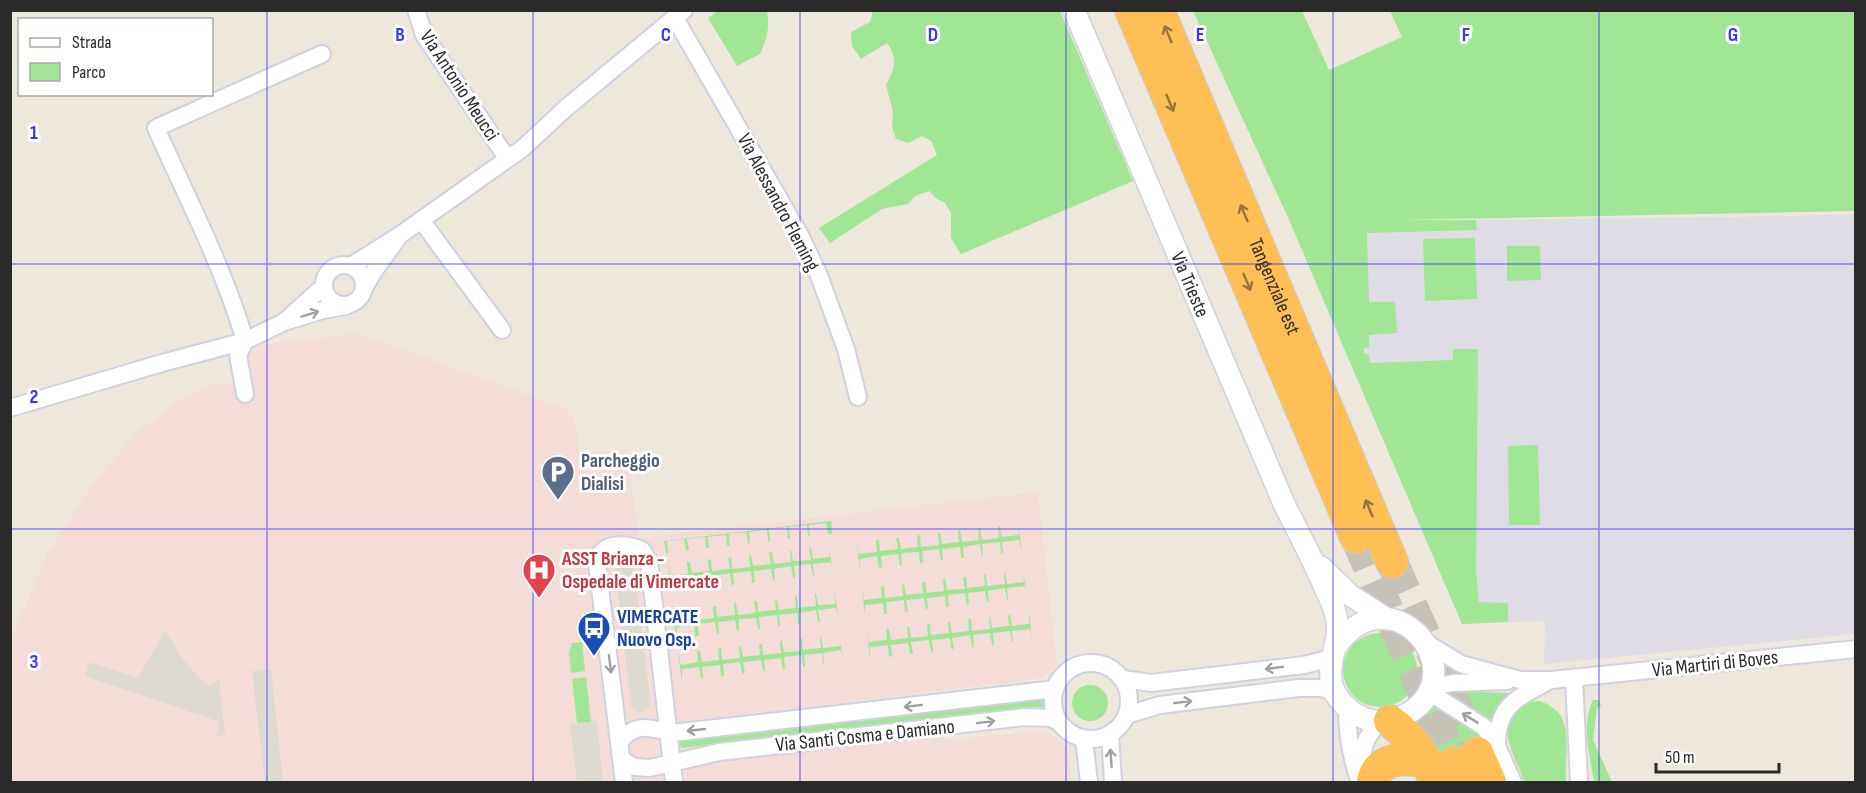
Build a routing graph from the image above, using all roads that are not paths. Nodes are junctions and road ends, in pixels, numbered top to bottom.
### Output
1 (416, 10) edge
2 (1074, 10) edge
3 (1131, 10) edge
4 (1158, 10) edge
5 (680, 14) edge
6 (322, 54) dead end
7 (507, 158) junction
8 (421, 220) junction
9 (400, 235) junction
10 (351, 266) junction
11 (323, 287) junction
12 (364, 288) junction
13 (347, 306) junction
14 (284, 322) junction
15 (502, 330) dead end
16 (245, 341) junction
17 (245, 393) dead end
18 (858, 397) dead end
19 (10, 408) edge
20 (1356, 537) tunnel mouth
21 (1312, 558) junction
22 (1392, 562) tunnel mouth
23 (1387, 619) junction
24 (1425, 642) junction
25 (1856, 649) edge
26 (1333, 653) junction
27 (1574, 678) junction
28 (1123, 680) junction
29 (1520, 680) junction
30 (1552, 680) junction
31 (1055, 689) junction
32 (1430, 689) junction
33 (1341, 700) junction
34 (1127, 716) junction
35 (1385, 721) junction
36 (1059, 722) junction
37 (668, 733) junction
38 (1110, 734) junction
39 (1084, 739) junction
40 (619, 742) junction
41 (621, 759) junction
42 (672, 764) junction
43 (1459, 765) edge
44 (624, 783) edge
45 (674, 783) edge
46 (1089, 783) edge
47 (1113, 783) edge
48 (1360, 783) edge
49 (1367, 783) edge
50 (1373, 783) edge
51 (1490, 783) edge
52 (1513, 783) edge
53 (1579, 783) edge

1 - 7 street, Via Antonio Meucci
2 - 21 street, Via Trieste
3 -> 20 highway, Tangenziale est
22 -> 4 highway, Tangenziale est
5 - 7 street, Via Alessandro Fleming
5 - 18 street, Via Alessandro Fleming
6 - 16 street
7 - 8 street, Via Alessandro Fleming
8 - 9 street, Via Alessandro Fleming
8 - 15 street
9 - 10 street, Via Alessandro Fleming
9 - 12 street
10 - 11 street
10 - 12 street
11 - 13 street
11 - 14 street
12 - 13 street
14 -> 13 street
14 - 16 street
16 - 17 street
16 - 19 street
21 - 23 street, Via Trieste
21 - 26 street, Via Trieste
23 - 24 street, Via Trieste
23 - 26 street
24 - 29 street, Via Martiri di Boves
24 - 32 street
25 - 27 street, Via Martiri di Boves
26 -> 28 street
26 - 33 street, Via Trieste
27 - 30 street, Via Martiri di Boves
27 - 53 street
28 - 31 street
28 - 34 street
29 - 30 street, Via Martiri di Boves
29 - 32 street, Via Martiri di Boves
30 - 43 street, Via Martiri di Boves
31 - 36 street
31 -> 37 street, Via Santi Cosma e Damiano
32 - 35 street
43 -> 32 street
34 -> 33 street
33 - 35 street
33 - 48 street, Via Trieste
34 - 38 street
35 - 43 highway
35 - 49 street
36 - 39 street, Via Santi Cosma e Damiano
42 -> 36 street, Via Santi Cosma e Damiano
37 - 40 street, Via Santi Cosma e Damiano
37 -> 40 street
37 - 42 street
38 - 39 street
47 -> 38 street
39 - 46 street
40 - 41 street
41 - 42 street, Via Santi Cosma e Damiano
41 - 44 street
42 - 45 street
43 - 50 highway
43 - 51 highway
43 - 52 street

